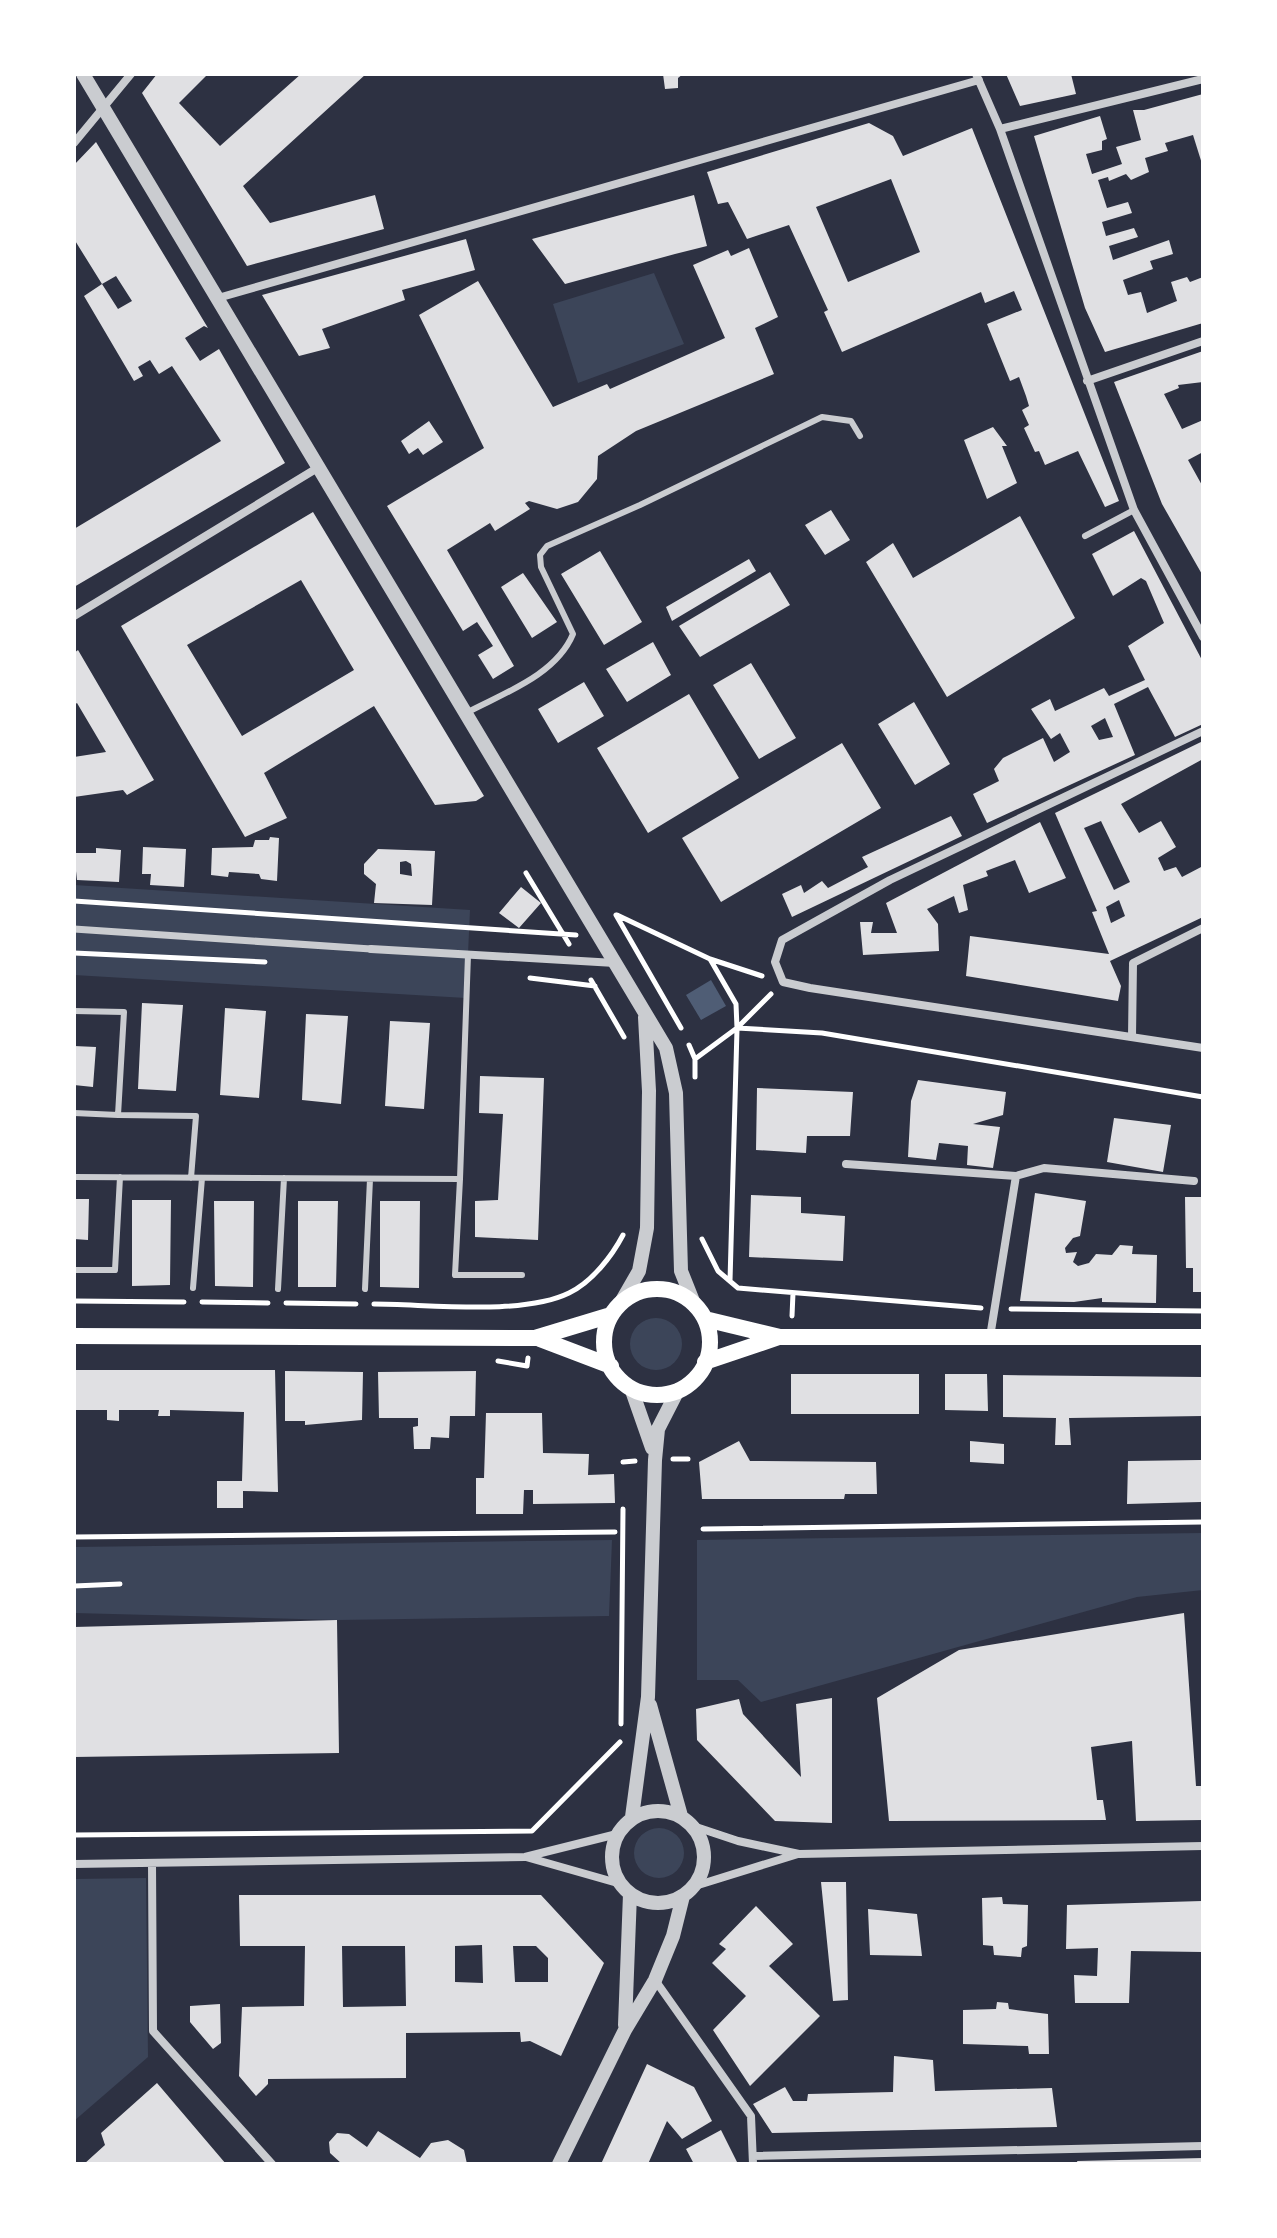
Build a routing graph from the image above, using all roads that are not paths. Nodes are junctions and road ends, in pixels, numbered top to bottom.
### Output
1 (83, 74) edge
2 (131, 74) edge
3 (978, 77) edge
4 (1203, 79) edge
5 (103, 108) junction
6 (1000, 129) junction
7 (74, 143) edge
8 (218, 298) junction
9 (1203, 341) edge
10 (1087, 381) junction
11 (860, 436) dead end
12 (320, 467) junction
13 (1134, 510) junction
14 (1085, 536) dead end
15 (74, 616) edge
16 (1203, 637) edge
17 (468, 712) junction
18 (1203, 731) edge
19 (1203, 928) edge
20 (74, 929) edge
21 (371, 949) joint
22 (468, 955) junction
23 (616, 963) junction
24 (74, 1011) edge
25 (644, 1012) junction
26 (1132, 1037) junction
27 (1203, 1048) edge
28 (74, 1113) edge
29 (118, 1115) junction
30 (846, 1164) dead end
31 (1016, 1176) junction
32 (74, 1177) edge
33 (120, 1177) junction
34 (191, 1178) junction
35 (202, 1178) junction
36 (284, 1178) junction
37 (370, 1179) junction
38 (460, 1179) junction
39 (1194, 1181) dead end
40 (74, 1270) edge
41 (522, 1275) dead end
42 (193, 1288) dead end
43 (278, 1289) dead end
44 (365, 1289) dead end
45 (616, 1310) junction
46 (700, 1313) junction
47 (74, 1336) edge
48 (780, 1337) junction
49 (990, 1337) junction
50 (1203, 1337) edge
51 (535, 1338) junction
52 (705, 1362) junction
53 (611, 1366) junction
54 (631, 1388) junction
55 (678, 1390) junction
56 (655, 1460) junction
57 (648, 1697) junction
58 (681, 1816) junction
59 (632, 1817) junction
60 (693, 1826) junction
61 (617, 1834) junction
62 (1203, 1846) edge
63 (799, 1854) junction
64 (525, 1857) junction
65 (152, 1863) junction
66 (74, 1864) edge
67 (695, 1886) junction
68 (625, 1889) junction
69 (683, 1896) junction
70 (655, 1980) junction
71 (625, 2030) junction
72 (1203, 2146) edge
73 (753, 2160) edge
74 (272, 2164) edge
75 (559, 2164) edge

1 - 5 street
2 - 5 street
3 - 6 street
3 - 8 street
4 - 6 street
5 - 7 street
5 - 8 street
6 - 10 street
8 - 12 street
9 - 10 street
10 - 13 street
11 - 17 lane
12 - 15 street
12 - 17 street
13 - 14 lane
13 - 16 street
17 - 23 street
18 - 26 street
19 - 26 street
20 - 21 street
21 - 22 street
22 - 23 street
22 - 38 lane
23 - 25 street
24 - 29 lane
25 - 45 street
25 - 46 street
26 - 27 street
28 - 29 lane
29 - 34 lane
30 - 31 street
31 - 39 street
31 - 49 street
32 - 33 lane
33 - 34 lane
33 - 40 lane
34 - 35 lane
35 - 36 lane
35 - 42 lane
36 - 37 lane
36 - 43 lane
37 - 38 lane
37 - 44 lane
38 - 41 lane
45 - 46 main road
45 - 51 main road
45 - 53 main road
46 - 48 main road
46 - 52 main road
47 - 51 main road
48 - 49 main road
48 - 52 main road
49 - 50 main road
51 - 53 main road
52 - 55 main road
53 - 54 main road
54 - 55 main road
54 - 56 street
55 - 56 street
56 - 57 street
57 - 58 street
57 - 59 street
58 - 59 street
58 - 60 street
59 - 61 street
60 - 63 street
60 - 67 street
61 - 64 street
61 - 68 street
62 - 63 street
63 - 67 street
64 - 65 street
64 - 68 street
65 - 66 street
65 - 74 street
67 - 69 street
68 - 69 street
68 - 71 street
69 - 70 street
70 - 71 street
70 - 73 street
71 - 75 street
72 - 73 street

